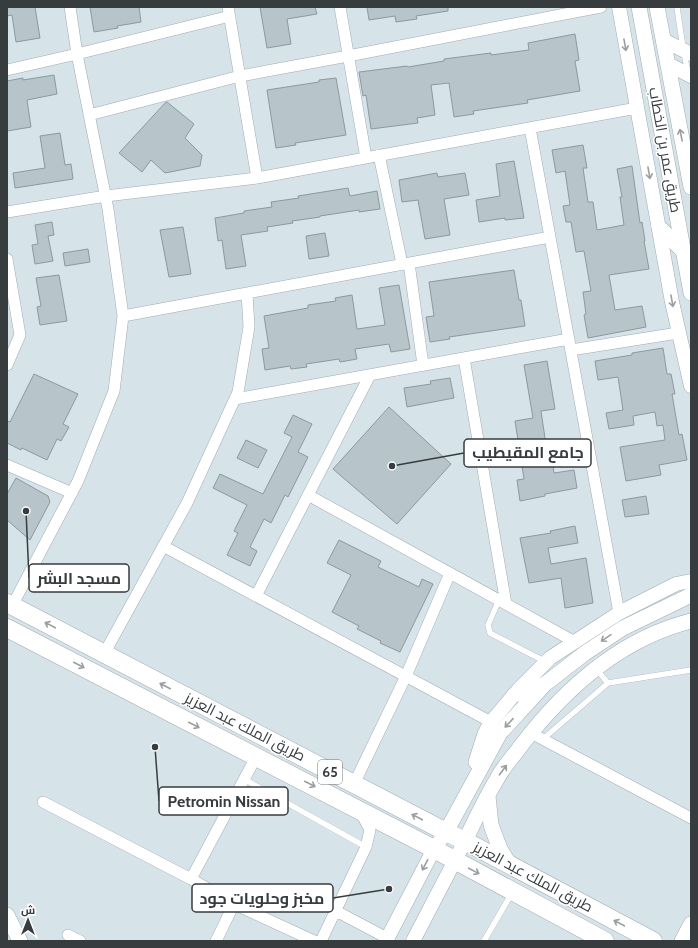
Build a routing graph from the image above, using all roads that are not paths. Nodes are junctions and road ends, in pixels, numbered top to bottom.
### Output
1 (70, 7) edge
2 (340, 7) edge
3 (601, 7) edge
4 (618, 7) edge
5 (639, 7) edge
6 (657, 7) edge
7 (677, 7) edge
8 (229, 12) edge
9 (663, 40) junction
10 (687, 52) edge
11 (77, 54) junction
12 (348, 56) junction
13 (668, 64) junction
14 (7, 70) edge
15 (240, 76) junction
16 (690, 78) edge
17 (637, 108) junction
18 (89, 115) junction
19 (530, 128) junction
20 (379, 155) junction
21 (366, 158) junction
22 (257, 178) junction
23 (691, 187) edge
24 (106, 196) junction
25 (7, 212) edge
26 (659, 227) junction
27 (550, 237) junction
28 (684, 251) junction
29 (7, 260) edge
30 (406, 264) junction
31 (248, 293) junction
32 (691, 293) edge
33 (124, 316) junction
34 (678, 333) junction
35 (570, 344) junction
36 (464, 358) junction
37 (8, 362) edge
38 (424, 365) junction
39 (370, 375) junction
40 (691, 386) edge
41 (235, 399) junction
42 (7, 465) edge
43 (72, 493) junction
44 (308, 495) junction
45 (164, 546) junction
46 (450, 573) junction
47 (691, 581) edge
48 (690, 593) edge
49 (256, 596) junction
50 (503, 602) junction
51 (10, 604) edge
52 (619, 613) junction
53 (691, 621) edge
54 (669, 626) junction
55 (7, 628) edge
56 (691, 632) edge
57 (575, 642) junction
58 (104, 654) junction
59 (546, 662) junction
60 (596, 668) junction
61 (691, 670) edge
62 (406, 676) junction
63 (608, 683) junction
64 (545, 684) junction
65 (514, 695) junction
66 (491, 722) junction
67 (537, 736) junction
68 (256, 757) junction
69 (244, 779) junction
70 (354, 784) junction
71 (468, 790) junction
72 (488, 796) junction
73 (43, 802) dead end
74 (360, 810) junction
75 (691, 818) edge
76 (446, 832) junction
77 (465, 841) junction
78 (366, 847) junction
79 (434, 848) junction
80 (455, 861) junction
81 (510, 865) junction
82 (191, 878) junction
83 (512, 891) junction
84 (234, 904) junction
85 (336, 911) junction
86 (7, 915) edge
87 (691, 924) edge
88 (68, 935) dead end
89 (386, 939) edge
90 (602, 940) edge
91 (20, 941) edge
92 (80, 941) edge
93 (216, 941) edge
94 (314, 941) edge
95 (321, 941) edge
96 (413, 941) edge
97 (484, 941) edge
98 (653, 941) edge
99 (682, 941) edge

1 - 11 street
2 - 12 street
3 - 12 street
4 -> 17 street
5 - 28 main road, طريق عمر بن الخطاب
6 - 9 main road, طريق عمر بن الخطاب
7 - 10 lane
8 - 11 street
8 - 15 street
9 - 10 street
9 - 13 main road, طريق عمر بن الخطاب
10 - 16 lane
11 - 14 street
11 - 18 street
12 - 15 street
12 - 21 street
13 - 16 street
23 -> 13 main road, طريق عمر بن الخطاب
15 - 18 street
15 - 22 street
17 - 19 street
17 -> 26 street
18 - 24 street
19 - 20 street
19 - 27 street
20 - 21 street
20 - 30 street
21 - 22 street
22 - 24 street
24 - 25 street
24 - 33 street
26 - 28 main road
26 -> 34 street
27 - 30 street
27 - 35 street
28 - 32 main road, طريق عمر بن الخطاب
29 - 37 street
30 - 31 street
30 - 38 street
31 - 33 street
31 - 41 street
33 - 43 street
34 - 35 street
34 - 40 street
35 - 36 street
35 - 52 street
36 - 38 street
36 - 50 street
38 - 39 street
39 - 41 street
39 - 44 street
41 - 45 street
42 - 43 street
43 - 51 street
44 - 46 street
44 - 49 street
45 - 49 street
45 - 58 street
46 - 50 street
46 - 62 street
47 - 52 street
48 -> 64 main road
49 - 62 street
50 - 57 street
50 - 59 lane
58 -> 51 highway, طريق الملك عبد العزيز / 65
52 - 57 street
53 - 54 main road
54 - 56 main road
54 - 60 main road
55 -> 68 highway, طريق الملك عبد العزيز / 65
57 - 59 street
70 -> 58 highway, طريق الملك عبد العزيز / 65
59 - 65 street
60 - 63 lane
60 - 67 main road
61 - 63 lane
62 - 66 street
62 - 70 street
63 - 67 lane
64 - 65 main road
64 -> 71 main road
65 - 66 street
66 - 71 main road
72 -> 67 main road
67 - 75 street
68 - 69 street
68 -> 74 highway, طريق الملك عبد العزيز / 65
69 - 78 lane
69 - 82 street
76 -> 70 highway, طريق الملك عبد العزيز / 65
71 - 76 main road
72 - 77 main road
72 - 81 main road
73 - 82 street
74 - 78 street
74 - 79 highway, طريق الملك عبد العزيز / 65
76 - 77 highway, طريق الملك عبد العزيز / 65
76 - 79 street
77 - 80 street
77 - 81 highway, طريق الملك عبد العزيز / 65
78 - 85 street
79 - 80 highway, طريق الملك عبد العزيز / 65
79 -> 89 street
80 -> 83 highway, طريق الملك عبد العزيز / 65
80 - 96 street
98 -> 81 highway, طريق الملك عبد العزيز / 65
82 - 84 street
83 - 90 highway, طريق الملك عبد العزيز / 65
83 - 97 lane
84 - 93 street
84 - 94 street
85 - 89 street
85 - 95 street
86 - 91 main road
87 - 99 main road
88 - 92 street

